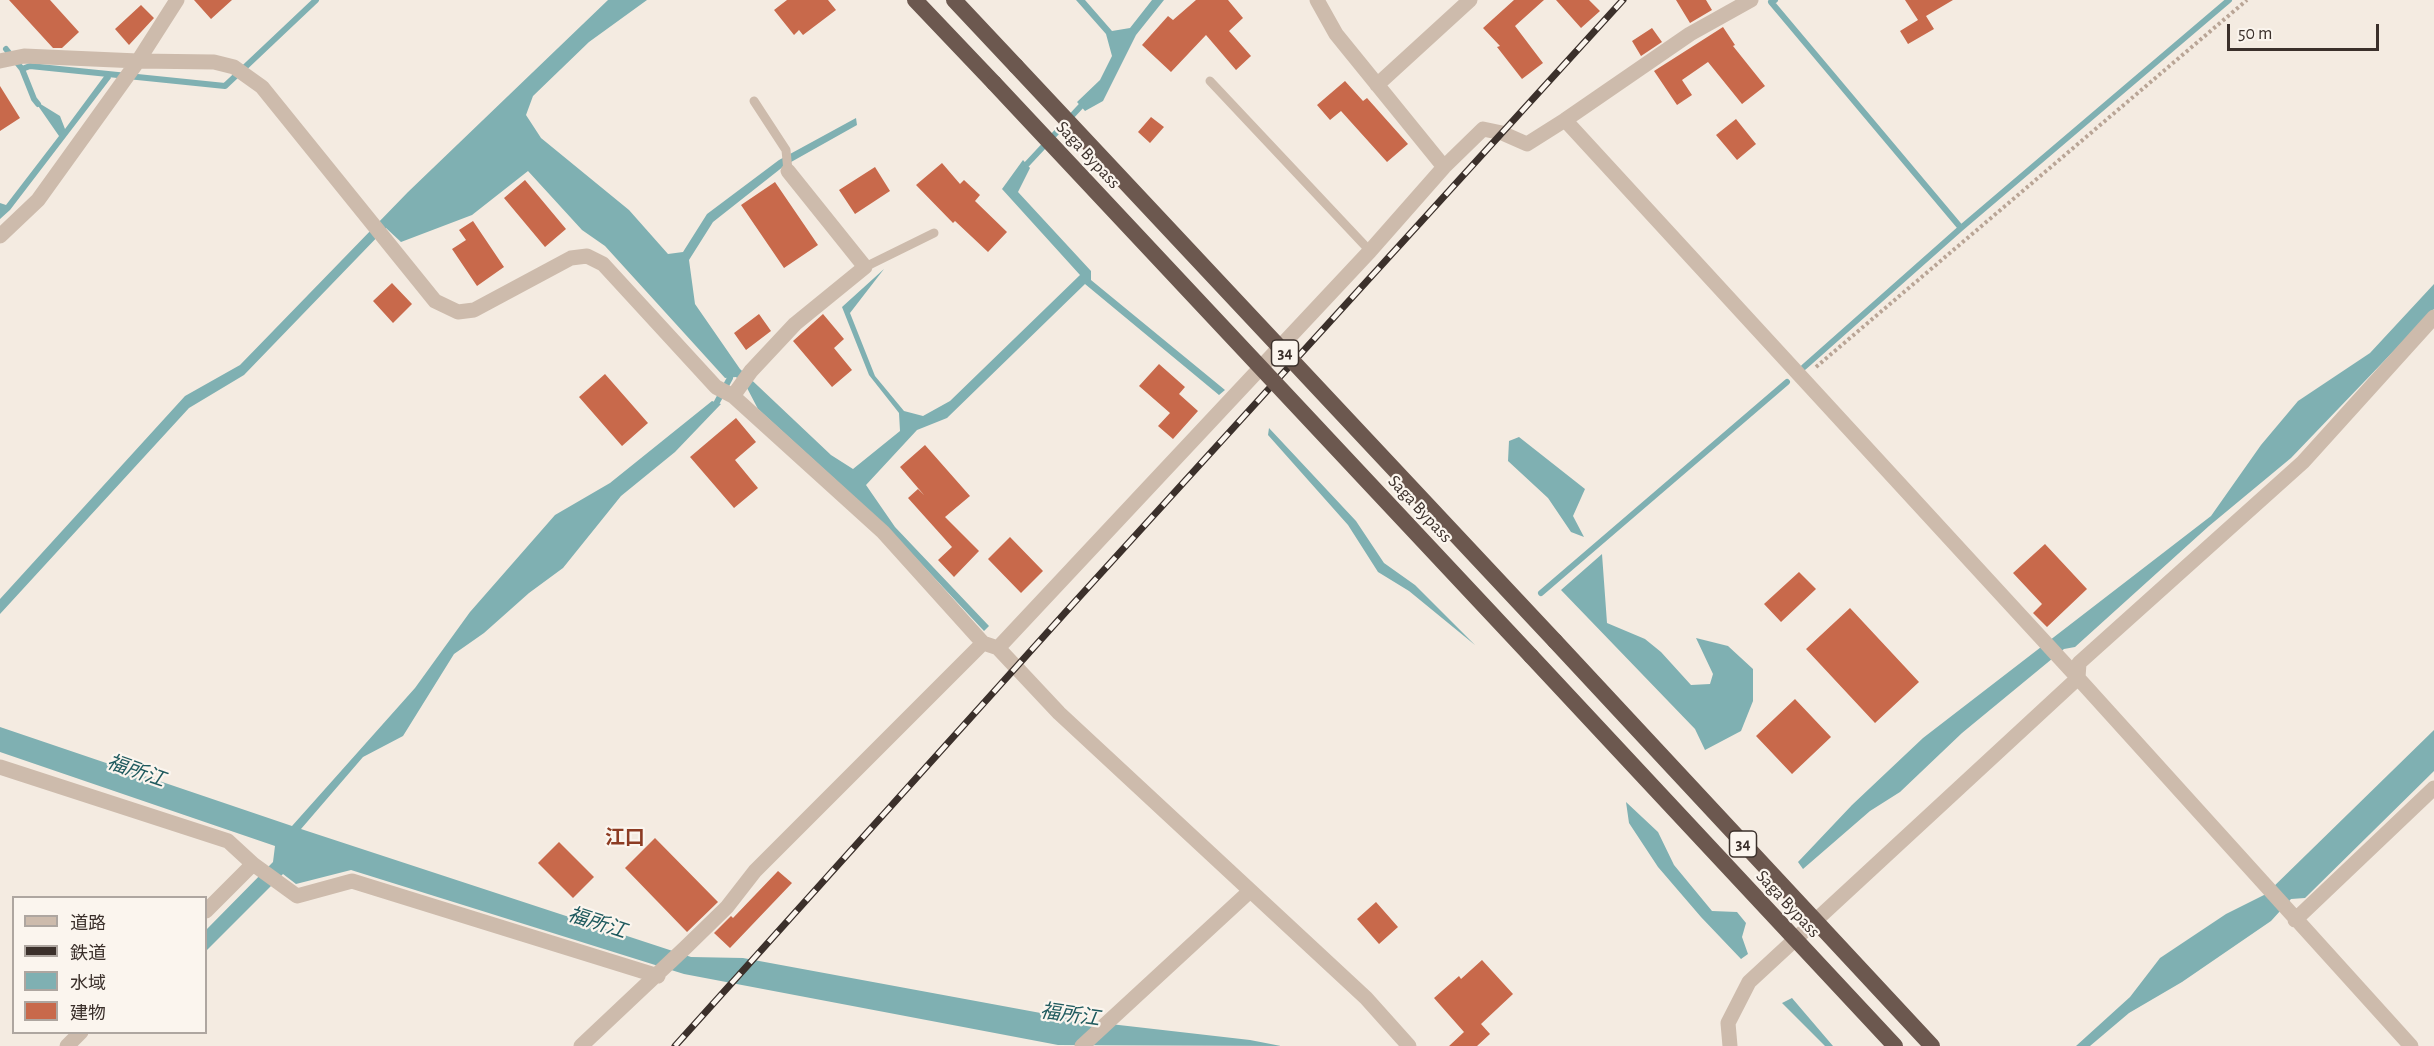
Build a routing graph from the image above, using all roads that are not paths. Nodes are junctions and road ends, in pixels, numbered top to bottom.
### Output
1 (177, 0) edge
2 (915, 0) edge
3 (954, 0) edge
4 (1317, 0) edge
5 (1470, 0) edge
6 (1751, 0) edge
7 (2, 61) edge
8 (138, 61) junction
9 (1210, 81) dead end
10 (1377, 86) junction
11 (754, 101) dead end
12 (1565, 120) junction
13 (1444, 167) junction
14 (788, 171) joint
15 (934, 233) dead end
16 (0, 236) edge
17 (1370, 251) junction
18 (865, 267) junction
19 (2434, 317) edge
20 (728, 391) junction
21 (991, 646) junction
22 (2078, 678) junction
23 (0, 767) edge
24 (2434, 788) edge
25 (253, 864) junction
26 (1250, 891) junction
27 (207, 909) edge
28 (2291, 915) junction
29 (1815, 922) junction
30 (1795, 940) junction
31 (658, 975) junction
32 (79, 1034) edge
33 (67, 1046) edge
34 (581, 1046) edge
35 (1082, 1046) edge
36 (1409, 1046) edge
37 (1730, 1046) edge
38 (1895, 1046) edge
39 (1932, 1046) edge
40 (2410, 1046) edge

1 - 8 street
2 - 30 highway, Saga Bypass / 34, bridge
3 - 29 highway, Saga Bypass / 34, bridge
4 - 10 street
5 - 10 street
6 - 12 street
7 - 8 street
8 - 16 street
8 - 20 street
9 - 17 lane
10 - 13 street
11 - 14 lane
12 - 13 street
12 - 22 street
13 - 17 street
14 - 18 street
15 - 18 lane
17 - 21 street
18 - 20 street
19 - 22 street
20 - 21 street
21 - 26 street
21 - 31 street
22 - 28 street
22 - 29 street
23 - 25 street
24 - 28 street
25 - 27 street
25 - 31 street
26 - 35 street
26 - 36 street
28 - 40 street
29 - 30 street
29 - 39 highway, Saga Bypass / 34
30 - 37 street
30 - 38 highway, Saga Bypass / 34
31 - 34 street
32 - 33 street

